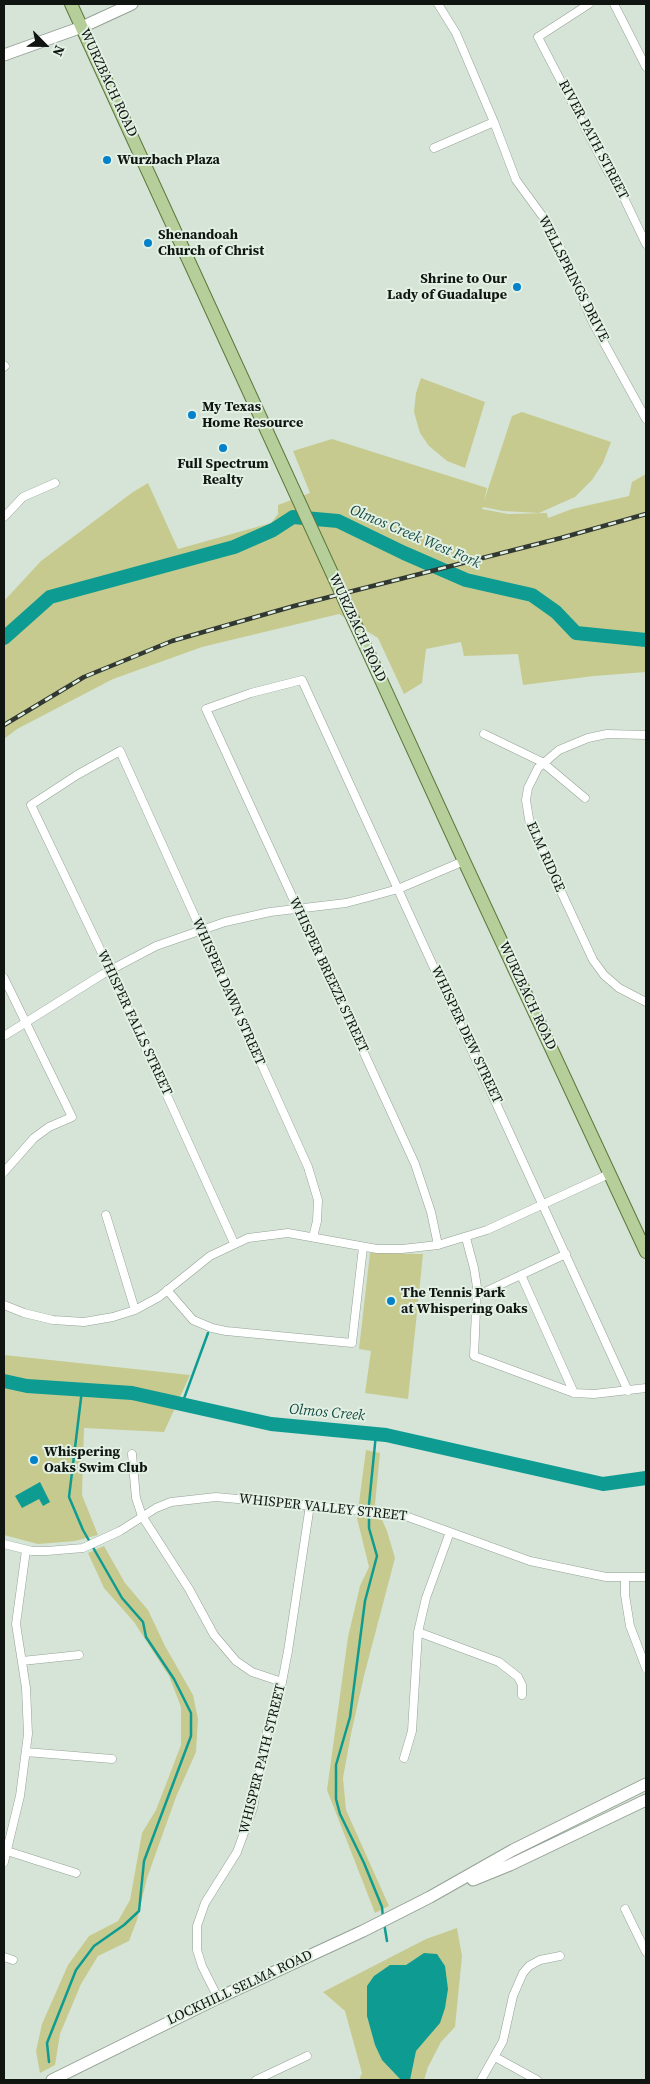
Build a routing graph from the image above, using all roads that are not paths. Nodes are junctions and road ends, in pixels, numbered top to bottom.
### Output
1 (71, 4) edge
2 (132, 4) edge
3 (438, 4) edge
4 (589, 4) edge
5 (614, 4) edge
6 (82, 27) junction
7 (4, 55) edge
8 (646, 67) edge
9 (494, 122) junction
10 (434, 148) dead end
11 (646, 244) edge
12 (646, 418) edge
13 (55, 482) dead end
14 (4, 517) edge
15 (302, 680) joint
16 (484, 734) dead end
17 (646, 735) edge
18 (120, 751) joint
19 (542, 762) junction
20 (585, 798) dead end
21 (464, 861) junction
22 (398, 889) junction
23 (297, 909) junction
24 (201, 931) junction
25 (110, 970) junction
26 (4, 978) edge
27 (646, 1002) edge
28 (26, 1023) junction
29 (4, 1036) edge
30 (4, 1172) edge
31 (609, 1174) junction
32 (543, 1204) junction
33 (106, 1215) dead end
34 (312, 1237) junction
35 (466, 1238) junction
36 (234, 1243) junction
37 (438, 1245) junction
38 (363, 1247) junction
39 (646, 1252) edge
40 (566, 1254) junction
41 (521, 1275) junction
42 (168, 1290) junction
43 (476, 1296) junction
44 (4, 1306) edge
45 (135, 1310) junction
46 (646, 1388) edge
47 (628, 1391) junction
48 (574, 1393) junction
49 (132, 1454) dead end
50 (310, 1505) junction
51 (142, 1516) junction
52 (450, 1532) junction
53 (4, 1544) edge
54 (26, 1550) junction
55 (646, 1577) edge
56 (625, 1578) junction
57 (418, 1632) junction
58 (79, 1655) dead end
59 (22, 1661) junction
60 (646, 1668) edge
61 (282, 1682) junction
62 (522, 1696) dead end
63 (26, 1752) junction
64 (404, 1758) dead end
65 (112, 1759) dead end
66 (646, 1784) edge
67 (624, 1795) junction
68 (646, 1800) edge
69 (630, 1808) junction
70 (7, 1851) junction
71 (4, 1862) edge
72 (76, 1873) dead end
73 (430, 1897) junction
74 (625, 1909) dead end
75 (646, 1952) edge
76 (560, 1956) dead end
77 (4, 1957) edge
78 (13, 1960) dead end
79 (218, 1998) junction
80 (307, 2056) dead end
81 (495, 2057) junction
82 (52, 2080) edge
83 (256, 2080) edge
84 (481, 2080) edge
85 (537, 2080) edge

1 - 6 main road, WURZBACH ROAD
2 - 6 main road
3 - 9 street, WELLSPRINGS DRIVE
4 - 11 street, RIVER PATH STREET
5 - 8 street
6 - 7 main road
6 - 21 main road, WURZBACH ROAD
9 - 10 street
9 - 12 street, WELLSPRINGS DRIVE
13 - 14 street
15 - 22 street, WHISPER DEW STREET
15 - 23 street, WHISPER BREEZE STREET
16 - 19 street
17 - 19 street, ELM RIDGE
18 - 24 street, WHISPER DAWN STREET
18 - 25 street, WHISPER FALLS STREET
19 - 20 street
19 - 27 street, ELM RIDGE
21 - 22 street
21 - 31 main road, WURZBACH ROAD
22 - 23 street
22 - 32 street, WHISPER DEW STREET
23 - 24 street
23 - 37 street, WHISPER BREEZE STREET
24 - 25 street
24 - 34 street, WHISPER DAWN STREET
25 - 28 street
25 - 36 street, WHISPER FALLS STREET
26 - 28 street
28 - 29 street
28 - 30 street
31 - 32 street
31 - 39 main road, WURZBACH ROAD
32 - 35 street
32 - 40 street, WHISPER DEW STREET
33 - 45 street
34 - 36 street
34 - 38 street
35 - 37 street
35 - 43 street
36 - 42 street
37 - 38 street
38 - 42 street
40 - 41 street
40 - 47 street, WHISPER DEW STREET
41 - 43 street
41 - 48 street
42 - 45 street
43 - 48 street
44 - 45 street
46 - 47 street
47 - 48 street
49 - 51 street
50 - 51 street, WHISPER VALLEY STREET
50 - 52 street, WHISPER VALLEY STREET
50 - 61 street, WHISPER PATH STREET
51 - 54 street, WHISPER VALLEY STREET
51 - 61 street
52 - 56 street, WHISPER VALLEY STREET
52 - 57 street
53 - 54 street, WHISPER VALLEY STREET
54 - 59 street
55 - 56 street, WHISPER VALLEY STREET
56 - 60 street
57 - 62 street
57 - 64 street
58 - 59 street
59 - 63 street
61 - 79 street, WHISPER PATH STREET
63 - 65 street
63 - 70 street
66 - 67 main road, LOCKHILL SELMA ROAD
67 - 69 street
67 - 73 main road, LOCKHILL SELMA ROAD
68 - 69 main road, LOCKHILL SELMA ROAD
69 - 73 main road, LOCKHILL SELMA ROAD
70 - 71 street
70 - 72 street
73 - 79 main road, LOCKHILL SELMA ROAD
74 - 75 street
76 - 81 street
77 - 78 street
79 - 82 main road, LOCKHILL SELMA ROAD
80 - 83 street
81 - 84 street
81 - 85 street

